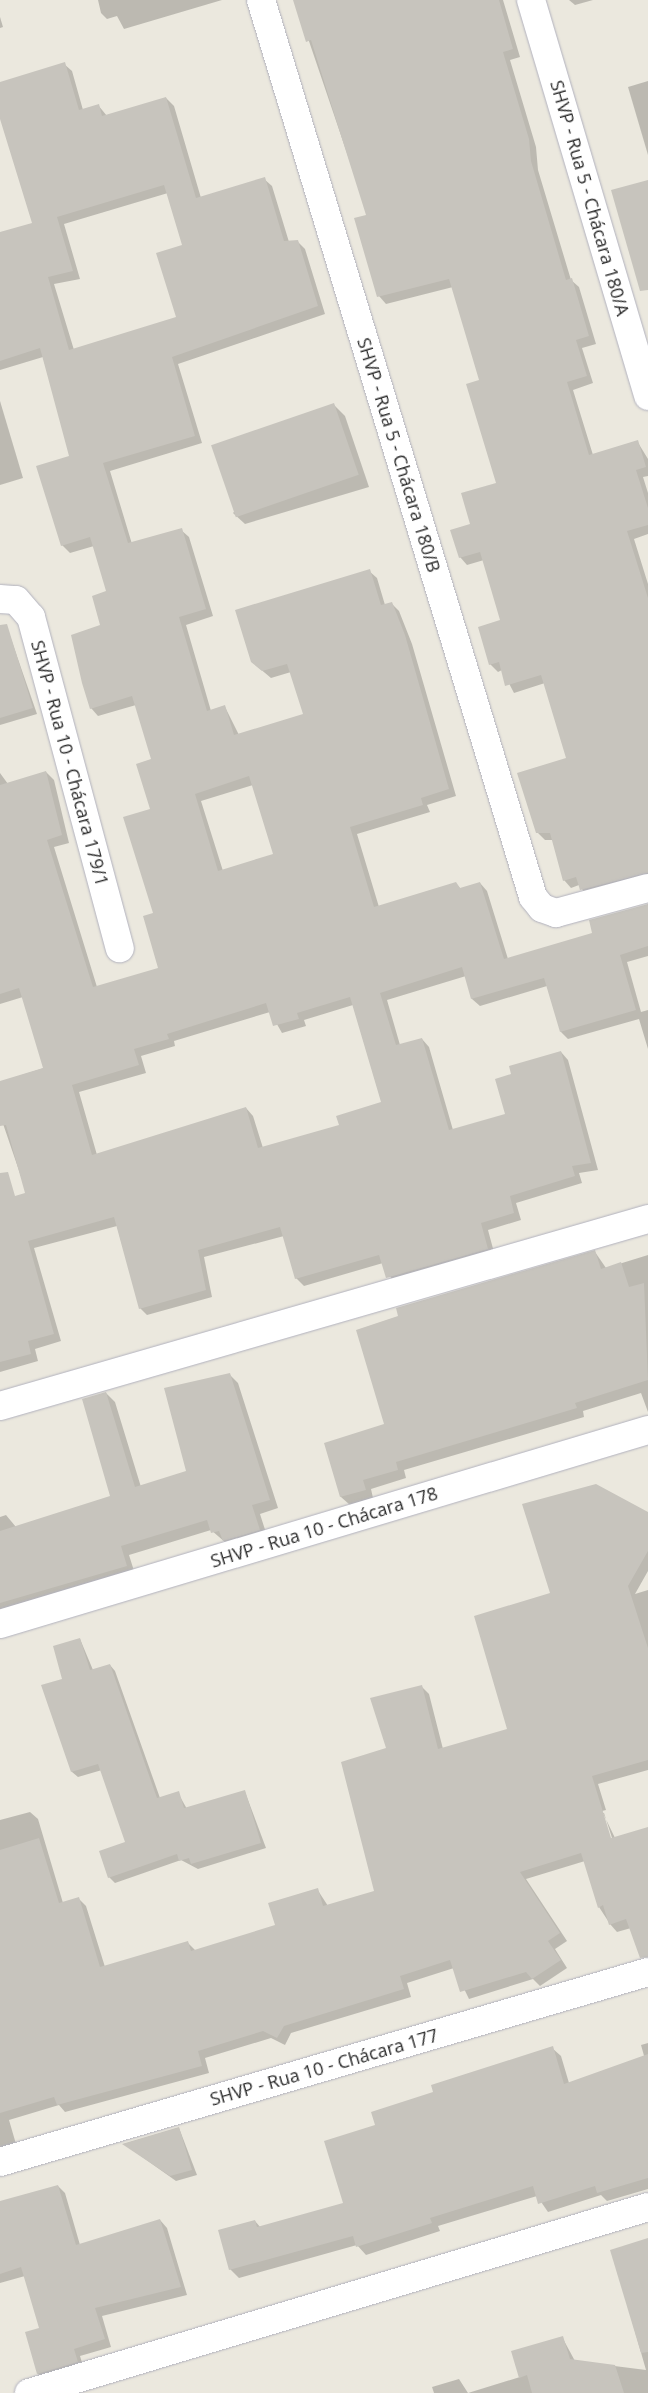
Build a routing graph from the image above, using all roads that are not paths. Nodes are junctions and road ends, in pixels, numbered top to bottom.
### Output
1 (261, 0) edge
2 (531, 0) edge
3 (648, 396) edge
4 (0, 599) edge
5 (648, 888) edge
6 (120, 948) dead end
7 (648, 1219) edge
8 (0, 1406) edge
9 (648, 1430) edge
10 (0, 1624) edge
11 (648, 1972) edge
12 (0, 2162) edge
13 (648, 2207) edge
14 (30, 2393) edge

1 - 5 street, SHVP - Rua 5 - Chácara 180/B
2 - 3 street, SHVP - Rua 5 - Chácara 180/A
4 - 6 street, SHVP - Rua 10 - Chácara 179/1
7 - 8 street
9 - 10 street, SHVP - Rua 10 - Chácara 178
11 - 12 street, SHVP - Rua 10 - Chácara 177
13 - 14 street

